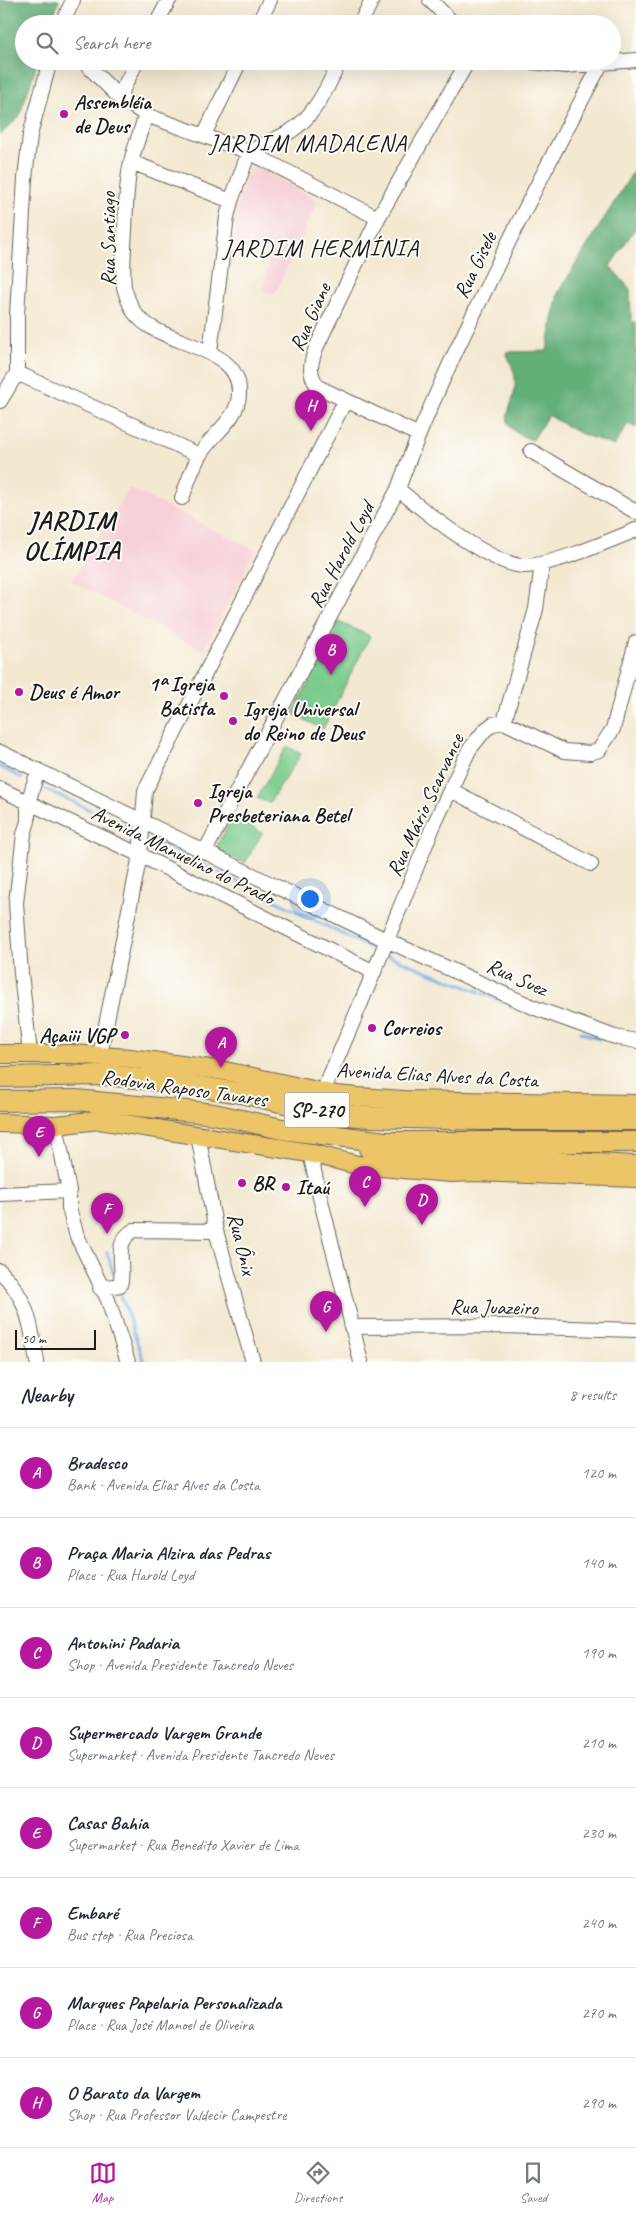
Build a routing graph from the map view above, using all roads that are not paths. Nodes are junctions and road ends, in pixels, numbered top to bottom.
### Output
1 (73, 0) edge
2 (169, 0) edge
3 (270, 0) edge
4 (372, 0) edge
5 (430, 0) edge
6 (66, 15) edge
7 (161, 15) edge
8 (262, 15) edge
9 (364, 15) edge
10 (445, 15) edge
11 (636, 60) edge
12 (621, 62) edge
13 (48, 70) edge
14 (93, 70) edge
15 (132, 70) edge
16 (236, 70) edge
17 (335, 70) edge
18 (463, 70) edge
19 (598, 70) edge
20 (119, 97) junction
21 (146, 115) junction
22 (204, 135) junction
23 (248, 152) junction
24 (131, 162) junction
25 (230, 201) junction
26 (378, 218) junction
27 (210, 352) junction
28 (17, 373) junction
29 (0, 401) edge
30 (345, 401) junction
31 (417, 434) junction
32 (531, 451) dead end
33 (199, 455) junction
34 (398, 489) junction
35 (182, 498) dead end
36 (636, 512) edge
37 (636, 530) edge
38 (542, 564) junction
39 (636, 642) edge
40 (504, 722) junction
41 (0, 752) edge
42 (38, 770) junction
43 (0, 789) edge
44 (451, 790) junction
45 (28, 802) junction
46 (142, 822) junction
47 (206, 850) junction
48 (140, 855) junction
49 (591, 864) dead end
50 (386, 940) junction
51 (374, 972) junction
52 (636, 1041) edge
53 (0, 1054) edge
54 (30, 1054) junction
55 (100, 1055) junction
56 (0, 1077) edge
57 (323, 1092) junction
58 (0, 1101) edge
59 (636, 1104) edge
60 (636, 1120) edge
61 (0, 1123) edge
62 (56, 1125) junction
63 (282, 1129) junction
64 (198, 1135) junction
65 (636, 1142) edge
66 (310, 1153) junction
67 (636, 1165) edge
68 (636, 1178) edge
69 (69, 1191) junction
70 (0, 1194) edge
71 (216, 1231) junction
72 (0, 1271) edge
73 (100, 1288) junction
74 (351, 1327) junction
75 (636, 1330) edge
76 (37, 1362) edge
77 (128, 1362) edge
78 (253, 1362) edge
79 (361, 1362) edge

1 - 6 street
2 - 7 street
3 - 8 street
4 - 9 street
5 - 10 street
11 - 12 street
13 - 28 street
14 - 20 street
15 - 20 street
16 - 22 street
17 - 23 street
18 - 26 street, Rua Giane
19 - 31 street, Rua Gisele
20 - 21 street
21 - 22 street
21 - 24 street, Rua Santiago
22 - 23 street
23 - 25 street
23 - 26 street
24 - 25 street
24 - 27 street, Rua Santiago
25 - 27 street
26 - 30 street, Rua Giane
27 - 33 street, Rua Santiago
28 - 29 street
28 - 33 street
30 - 31 street, Rua Giane
30 - 46 street
31 - 34 street, Rua Gisele
32 - 36 street
33 - 35 street, Rua Santiago
34 - 38 street
34 - 47 street, Rua Harold Loyd
37 - 38 street
38 - 40 street
39 - 40 street
40 - 44 street, Rua Mário Scarvance
41 - 42 street, Avenida Manuelino do Prado
42 - 45 street
42 - 46 street, Avenida Manuelino do Prado
43 - 45 street, Avenida Manuelino do Prado
44 - 49 street
44 - 50 street, Rua Mário Scarvance
45 - 48 street, Avenida Manuelino do Prado
45 - 54 street
46 - 47 street, Avenida Manuelino do Prado
46 - 48 street
47 - 50 street, Avenida Manuelino do Prado
48 - 51 street, Avenida Manuelino do Prado
48 - 55 street
50 - 51 street, Rua Mário Scarvance
50 - 52 street, Rua Suez
51 - 57 street, Rua Mário Scarvance
53 - 54 main road, Avenida Elias Alves da Costa
54 - 55 main road, Avenida Elias Alves da Costa
55 - 57 main road, Avenida Elias Alves da Costa
56 - 60 highway, Rodovia Raposo Tavares / SP-270
57 - 59 main road, Avenida Elias Alves da Costa
58 - 63 highway, Rodovia Raposo Tavares / SP-270
61 - 62 main road
62 - 64 main road
62 - 69 street
63 - 65 highway, Rodovia Raposo Tavares / SP-270
63 - 67 main road
64 - 66 main road
64 - 71 street, Rua Ônix
66 - 68 main road
66 - 74 street
69 - 70 street
69 - 73 street
71 - 73 street
71 - 78 street, Rua Ônix
72 - 76 street
73 - 77 street
74 - 75 street, Rua Juazeiro
74 - 79 street

